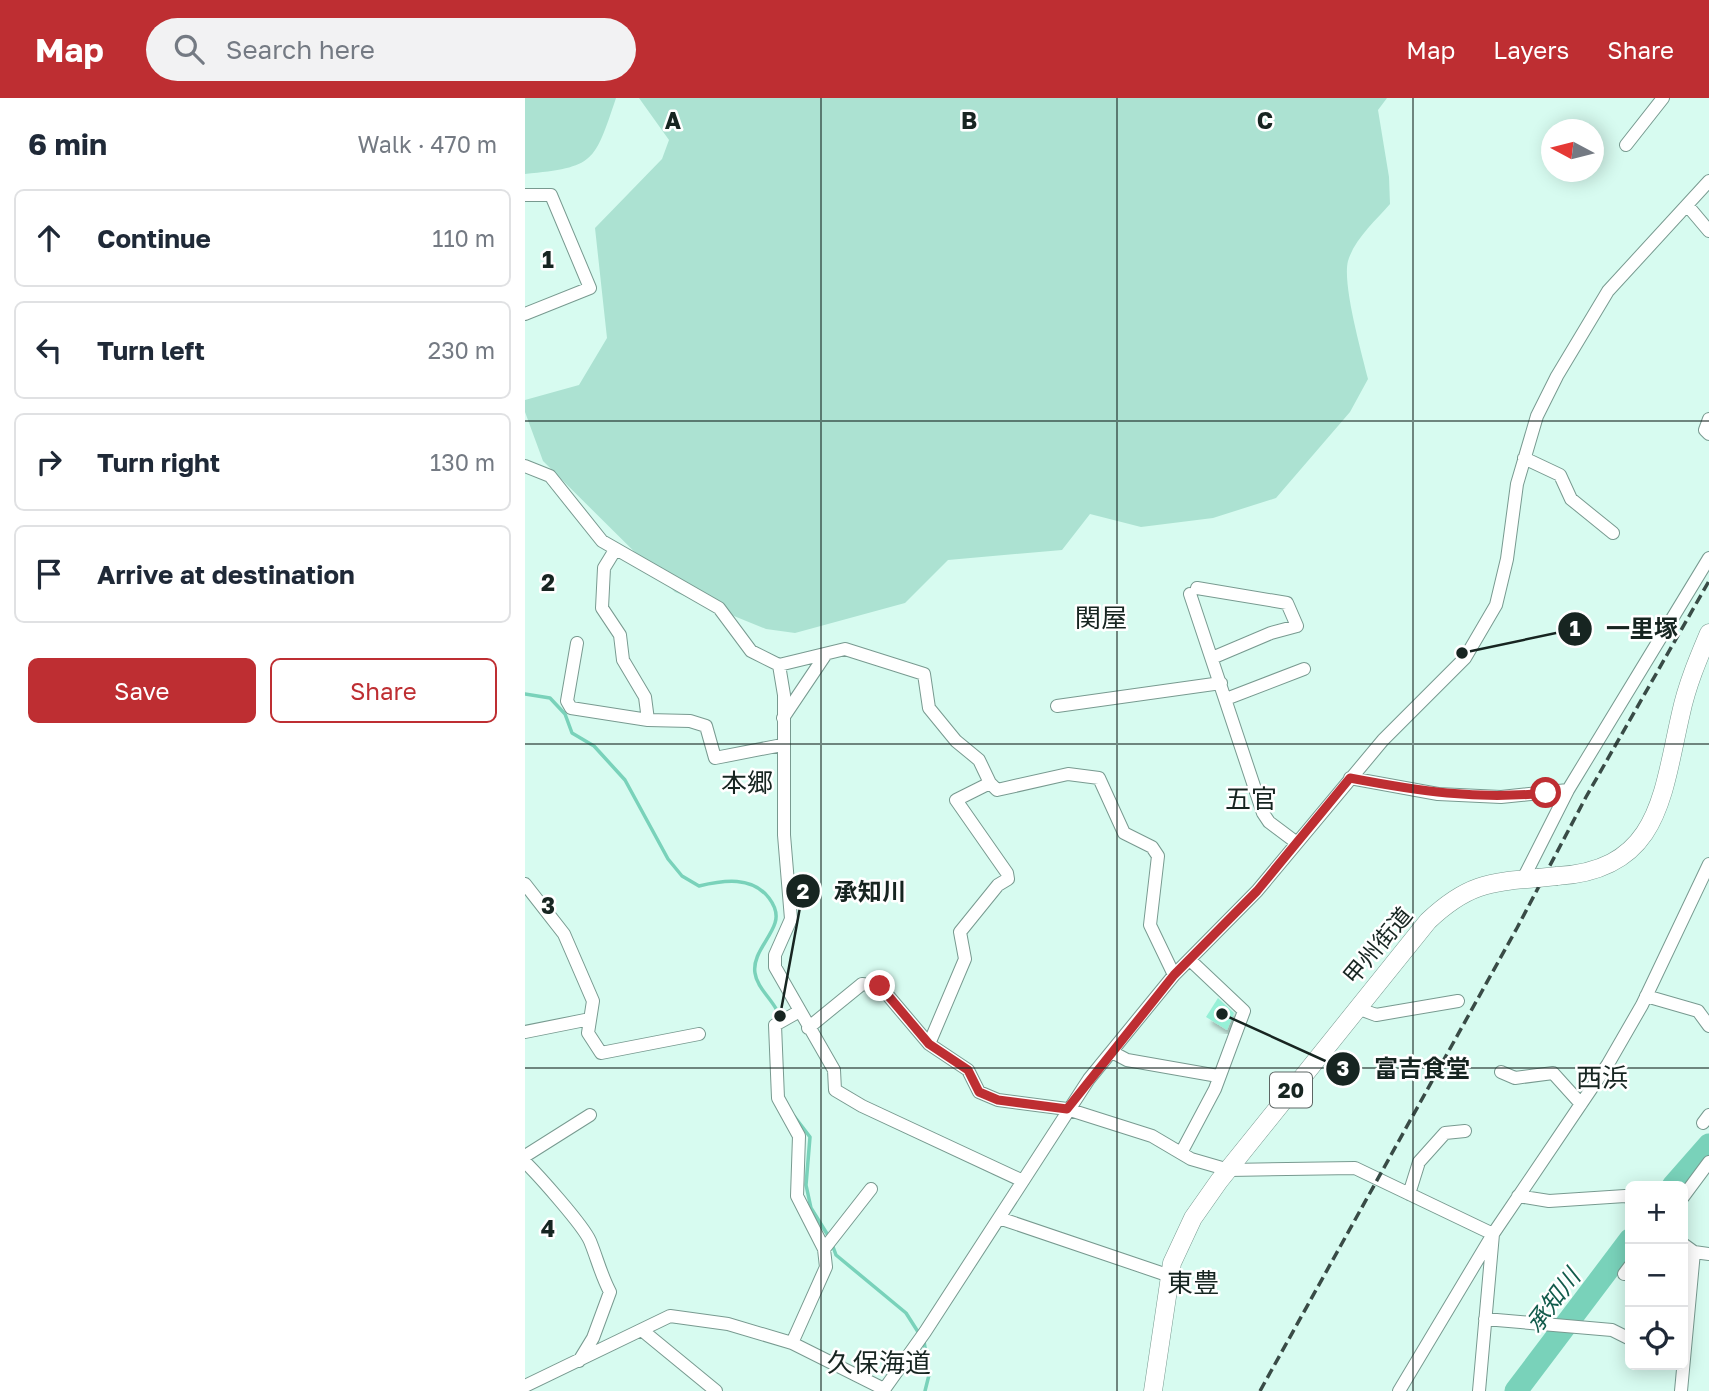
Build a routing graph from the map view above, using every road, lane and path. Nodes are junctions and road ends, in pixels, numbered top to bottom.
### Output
1 (1663, 98) edge
2 (1626, 145) dead end
3 (1709, 181) edge
4 (525, 194) edge
5 (1687, 205) junction
6 (1709, 231) edge
7 (525, 314) edge
8 (1709, 419) edge
9 (1709, 433) edge
10 (1524, 458) junction
11 (525, 466) edge
12 (1613, 533) dead end
13 (615, 550) junction
14 (1709, 558) edge
15 (1709, 633) edge
16 (577, 643) dead end
17 (826, 654) junction
18 (1212, 659) junction
19 (779, 666) junction
20 (1304, 669) dead end
21 (1221, 683) junction
22 (1226, 699) junction
23 (1057, 706) dead end
24 (783, 718) junction
25 (648, 720) junction
26 (782, 745) junction
27 (1350, 778) junction
28 (990, 783) junction
29 (1568, 790) junction
30 (1297, 843) junction
31 (1709, 864) edge
32 (1539, 878) junction
33 (525, 884) edge
34 (1190, 960) junction
35 (1174, 975) junction
36 (1646, 996) junction
37 (1458, 1001) dead end
38 (1357, 1008) junction
39 (798, 1012) junction
40 (590, 1019) junction
41 (1709, 1026) edge
42 (808, 1028) junction
43 (525, 1032) edge
44 (699, 1034) dead end
45 (929, 1044) junction
46 (1112, 1052) junction
47 (1501, 1072) dead end
48 (1218, 1076) junction
49 (1581, 1104) junction
50 (1067, 1109) junction
51 (590, 1115) dead end
52 (1465, 1131) dead end
53 (1181, 1153) junction
54 (525, 1156) edge
55 (525, 1162) edge
56 (1709, 1162) edge
57 (1229, 1170) junction
58 (1023, 1181) junction
59 (871, 1189) dead end
60 (1688, 1190) edge
61 (1409, 1194) junction
62 (1518, 1196) junction
63 (1625, 1196) edge
64 (999, 1218) junction
65 (1493, 1234) junction
66 (830, 1243) junction
67 (1688, 1248) edge
68 (1709, 1254) edge
69 (1170, 1276) junction
70 (1485, 1319) junction
71 (643, 1331) junction
72 (1625, 1337) edge
73 (792, 1343) junction
74 (579, 1362) junction
75 (1682, 1370) edge
76 (525, 1386) edge
77 (885, 1387) edge
78 (716, 1391) edge
79 (899, 1391) edge
80 (1153, 1391) edge
81 (1399, 1391) edge
82 (1479, 1391) edge
83 (1681, 1391) edge

1 - 2 street
3 - 5 street
4 - 7 street
5 - 6 street
5 - 10 street
8 - 9 street
10 - 12 street
10 - 27 street
11 - 13 street
13 - 19 street
13 - 25 street
14 - 29 street
15 - 32 highway, 甲州街道 / 20
16 - 25 street
17 - 19 street
17 - 24 street
17 - 28 street
18 - 18 street
18 - 21 street
19 - 24 street
20 - 22 street
21 - 22 street
21 - 23 street
22 - 30 street
24 - 26 street
25 - 26 street
26 - 39 street
27 - 29 street
27 - 30 street
28 - 35 street
28 - 45 street
29 - 32 street
30 - 34 street
31 - 36 street
32 - 38 highway, 甲州街道 / 20
33 - 40 street
34 - 35 street
34 - 48 street
35 - 46 street
36 - 41 street
36 - 49 street
37 - 38 street
38 - 57 highway, 甲州街道 / 20
39 - 42 street
39 - 66 street
40 - 43 street
40 - 44 street
42 - 45 street
42 - 58 street
45 - 50 street
46 - 48 street
46 - 50 street
47 - 49 street
48 - 53 street
49 - 62 street
50 - 53 street
50 - 58 street
51 - 54 street
52 - 61 street
53 - 57 street
55 - 74 street
56 - 60 street
57 - 61 street
57 - 69 highway, 甲州街道 / 20
58 - 64 street
59 - 66 street
61 - 65 street
62 - 63 street
62 - 65 street
64 - 69 street
64 - 77 street
65 - 70 street
65 - 81 street
66 - 73 street
67 - 68 street
69 - 80 highway, 甲州街道 / 20
70 - 72 street
70 - 82 street
71 - 73 street
71 - 74 street
71 - 78 street
73 - 77 street
74 - 76 street
75 - 83 street
77 - 79 street

